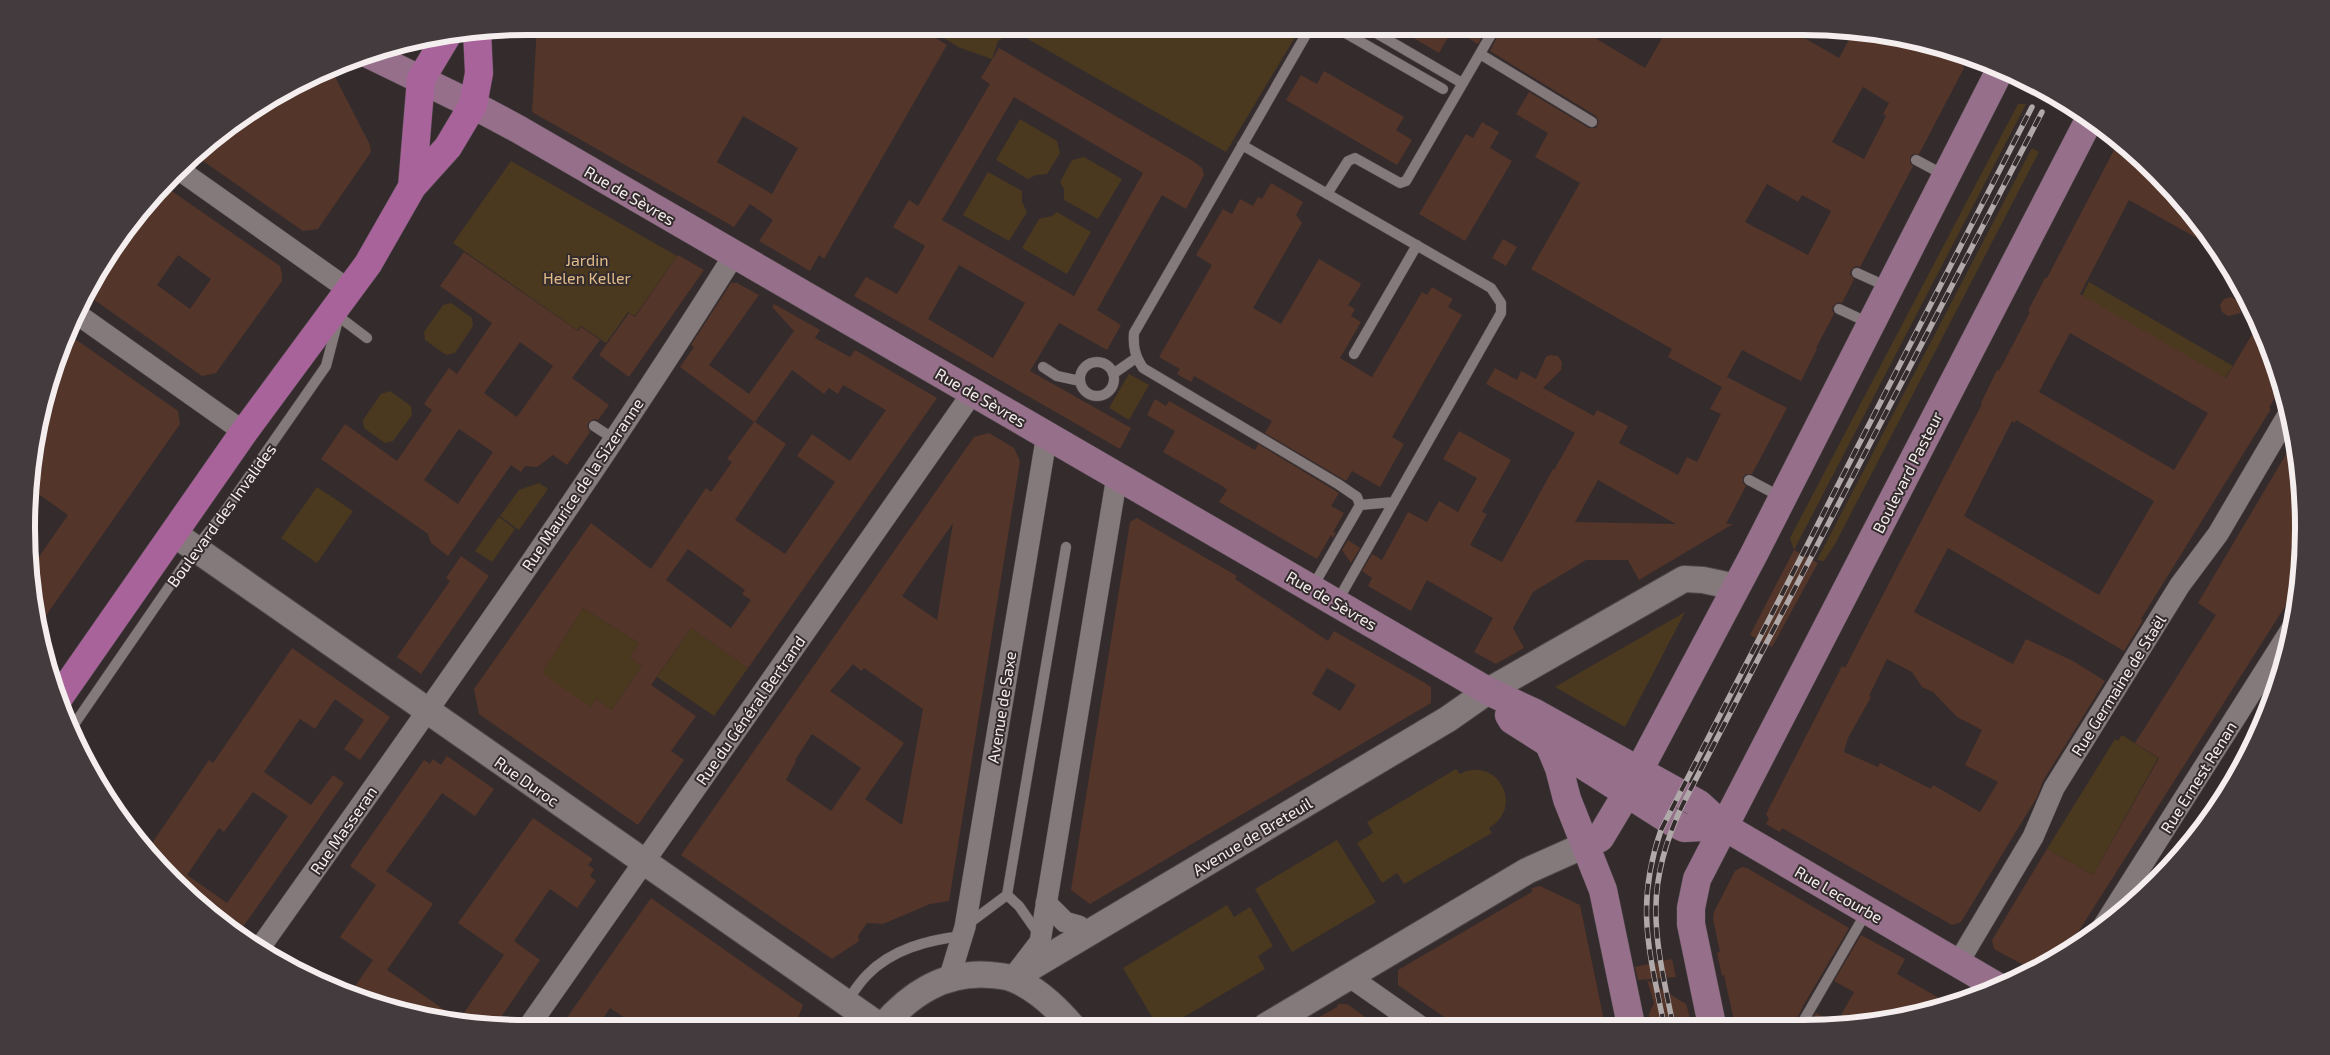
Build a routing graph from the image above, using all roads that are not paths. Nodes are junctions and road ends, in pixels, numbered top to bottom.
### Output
1 (1306, 35) edge
2 (1349, 35) edge
3 (1379, 35) edge
4 (1491, 35) edge
5 (477, 38) edge
6 (443, 42) edge
7 (1480, 54) junction
8 (378, 58) edge
9 (1997, 75) edge
10 (421, 79) junction
11 (1462, 83) junction
12 (1443, 89) dead end
13 (473, 105) junction
14 (1592, 122) dead end
15 (2086, 125) edge
16 (1242, 145) junction
17 (1916, 160) dead end
18 (185, 174) edge
19 (1946, 176) junction
20 (412, 187) junction
21 (1328, 194) junction
22 (1417, 245) junction
23 (734, 255) junction
24 (1857, 273) dead end
25 (1890, 287) junction
26 (349, 290) junction
27 (1839, 309) dead end
28 (336, 314) junction
29 (82, 318) edge
30 (1871, 324) junction
31 (367, 338) dead end
32 (1354, 354) dead end
33 (1136, 358) junction
34 (1043, 367) dead end
35 (1113, 374) junction
36 (1080, 381) junction
37 (974, 392) junction
38 (2284, 422) edge
39 (594, 426) dead end
40 (244, 432) junction
41 (1046, 434) junction
42 (614, 439) junction
43 (1117, 476) junction
44 (1749, 480) dead end
45 (1783, 498) junction
46 (1394, 502) junction
47 (1360, 504) junction
48 (173, 533) junction
49 (1066, 547) dead end
50 (196, 548) junction
51 (1736, 587) junction
52 (1312, 589) junction
53 (1336, 603) junction
54 (2280, 649) edge
55 (1488, 691) junction
56 (63, 692) edge
57 (427, 711) junction
58 (75, 723) edge
59 (1549, 744) junction
60 (1633, 781) junction
61 (1723, 826) junction
62 (1585, 845) junction
63 (644, 862) junction
64 (1007, 895) junction
65 (1046, 903) junction
66 (2115, 908) edge
67 (1867, 910) junction
68 (964, 931) junction
69 (1088, 934) junction
70 (1040, 937) junction
71 (263, 943) edge
72 (1958, 963) junction
73 (1350, 977) junction
74 (949, 978) junction
75 (1013, 978) junction
76 (1991, 983) edge
77 (846, 1003) junction
78 (533, 1020) edge
79 (870, 1020) edge
80 (888, 1020) edge
81 (1067, 1020) edge
82 (1276, 1020) edge
83 (1411, 1020) edge
84 (1630, 1020) edge
85 (1711, 1020) edge
86 (1804, 1020) edge

1 - 16 lane
2 - 12 lane
3 - 11 lane
4 - 7 lane
5 - 13 main road
6 - 10 main road
7 - 11 lane
7 - 14 lane
8 - 10 main road
9 - 19 main road
10 - 13 main road, Rue de Sèvres
10 - 20 main road, Boulevard des Invalides
11 - 21 lane
13 - 20 main road, Boulevard des Invalides
13 - 23 main road, Rue de Sèvres
15 - 61 main road, Boulevard Pasteur
16 - 21 lane
16 - 33 lane
17 - 19 lane
18 - 26 street
19 - 25 main road
20 - 26 main road, Boulevard des Invalides
21 - 22 lane
22 - 32 lane
22 - 46 lane
23 - 37 main road, Rue de Sèvres
23 - 42 street, Rue Maurice de la Sizeranne
24 - 25 lane
25 - 30 main road
26 - 28 main road, Boulevard des Invalides
27 - 30 lane
28 - 31 lane
28 - 40 main road, Boulevard des Invalides
28 - 50 lane, Boulevard des Invalides
29 - 40 street
30 - 45 main road
33 - 35 lane
33 - 47 lane
34 - 36 lane
35 - 36 lane
35 - 36 lane
37 - 41 main road, Rue de Sèvres
37 - 63 street, Rue du Général Bertrand
38 - 72 street, Rue Germaine de Staël
39 - 42 lane
40 - 48 main road, Boulevard des Invalides
41 - 43 main road, Rue de Sèvres
41 - 68 street, Avenue de Saxe
42 - 57 street, Rue Maurice de la Sizeranne
43 - 52 main road, Rue de Sèvres
43 - 65 street
44 - 45 lane
45 - 51 main road
46 - 47 lane
46 - 53 lane
47 - 52 lane
48 - 50 street, Rue Duroc
48 - 56 main road, Boulevard des Invalides
49 - 64 lane
50 - 57 street, Rue Duroc
50 - 58 lane, Boulevard des Invalides
51 - 55 street
51 - 60 main road
52 - 53 main road, Rue de Sèvres
53 - 55 main road, Rue de Sèvres
54 - 66 street, Rue Ernest Renan
55 - 59 main road, Rue de Sèvres
55 - 60 main road, Rue de Sèvres
55 - 69 street, Avenue de Breteuil
57 - 63 street, Rue Duroc
57 - 71 street, Rue Masseran
59 - 60 main road, Rue de Sèvres
59 - 62 main road
60 - 61 main road, Rue de Sèvres
60 - 61 main road, Rue de Sèvres
60 - 62 main road
61 - 67 main road, Rue Lecourbe
61 - 85 main road, Boulevard Pasteur
62 - 73 street
62 - 84 main road
63 - 77 street, Rue Duroc
63 - 78 street, Rue du Général Bertrand
64 - 68 lane
64 - 70 lane
65 - 69 street
65 - 70 street
67 - 72 main road, Rue Lecourbe
67 - 86 lane
68 - 74 street, Avenue de Saxe
68 - 77 lane
69 - 75 street, Avenue de Breteuil
70 - 75 street
72 - 76 main road, Rue Lecourbe
73 - 82 street
73 - 83 street
74 - 75 street
74 - 80 street
75 - 81 street
77 - 79 street, Rue Duroc

